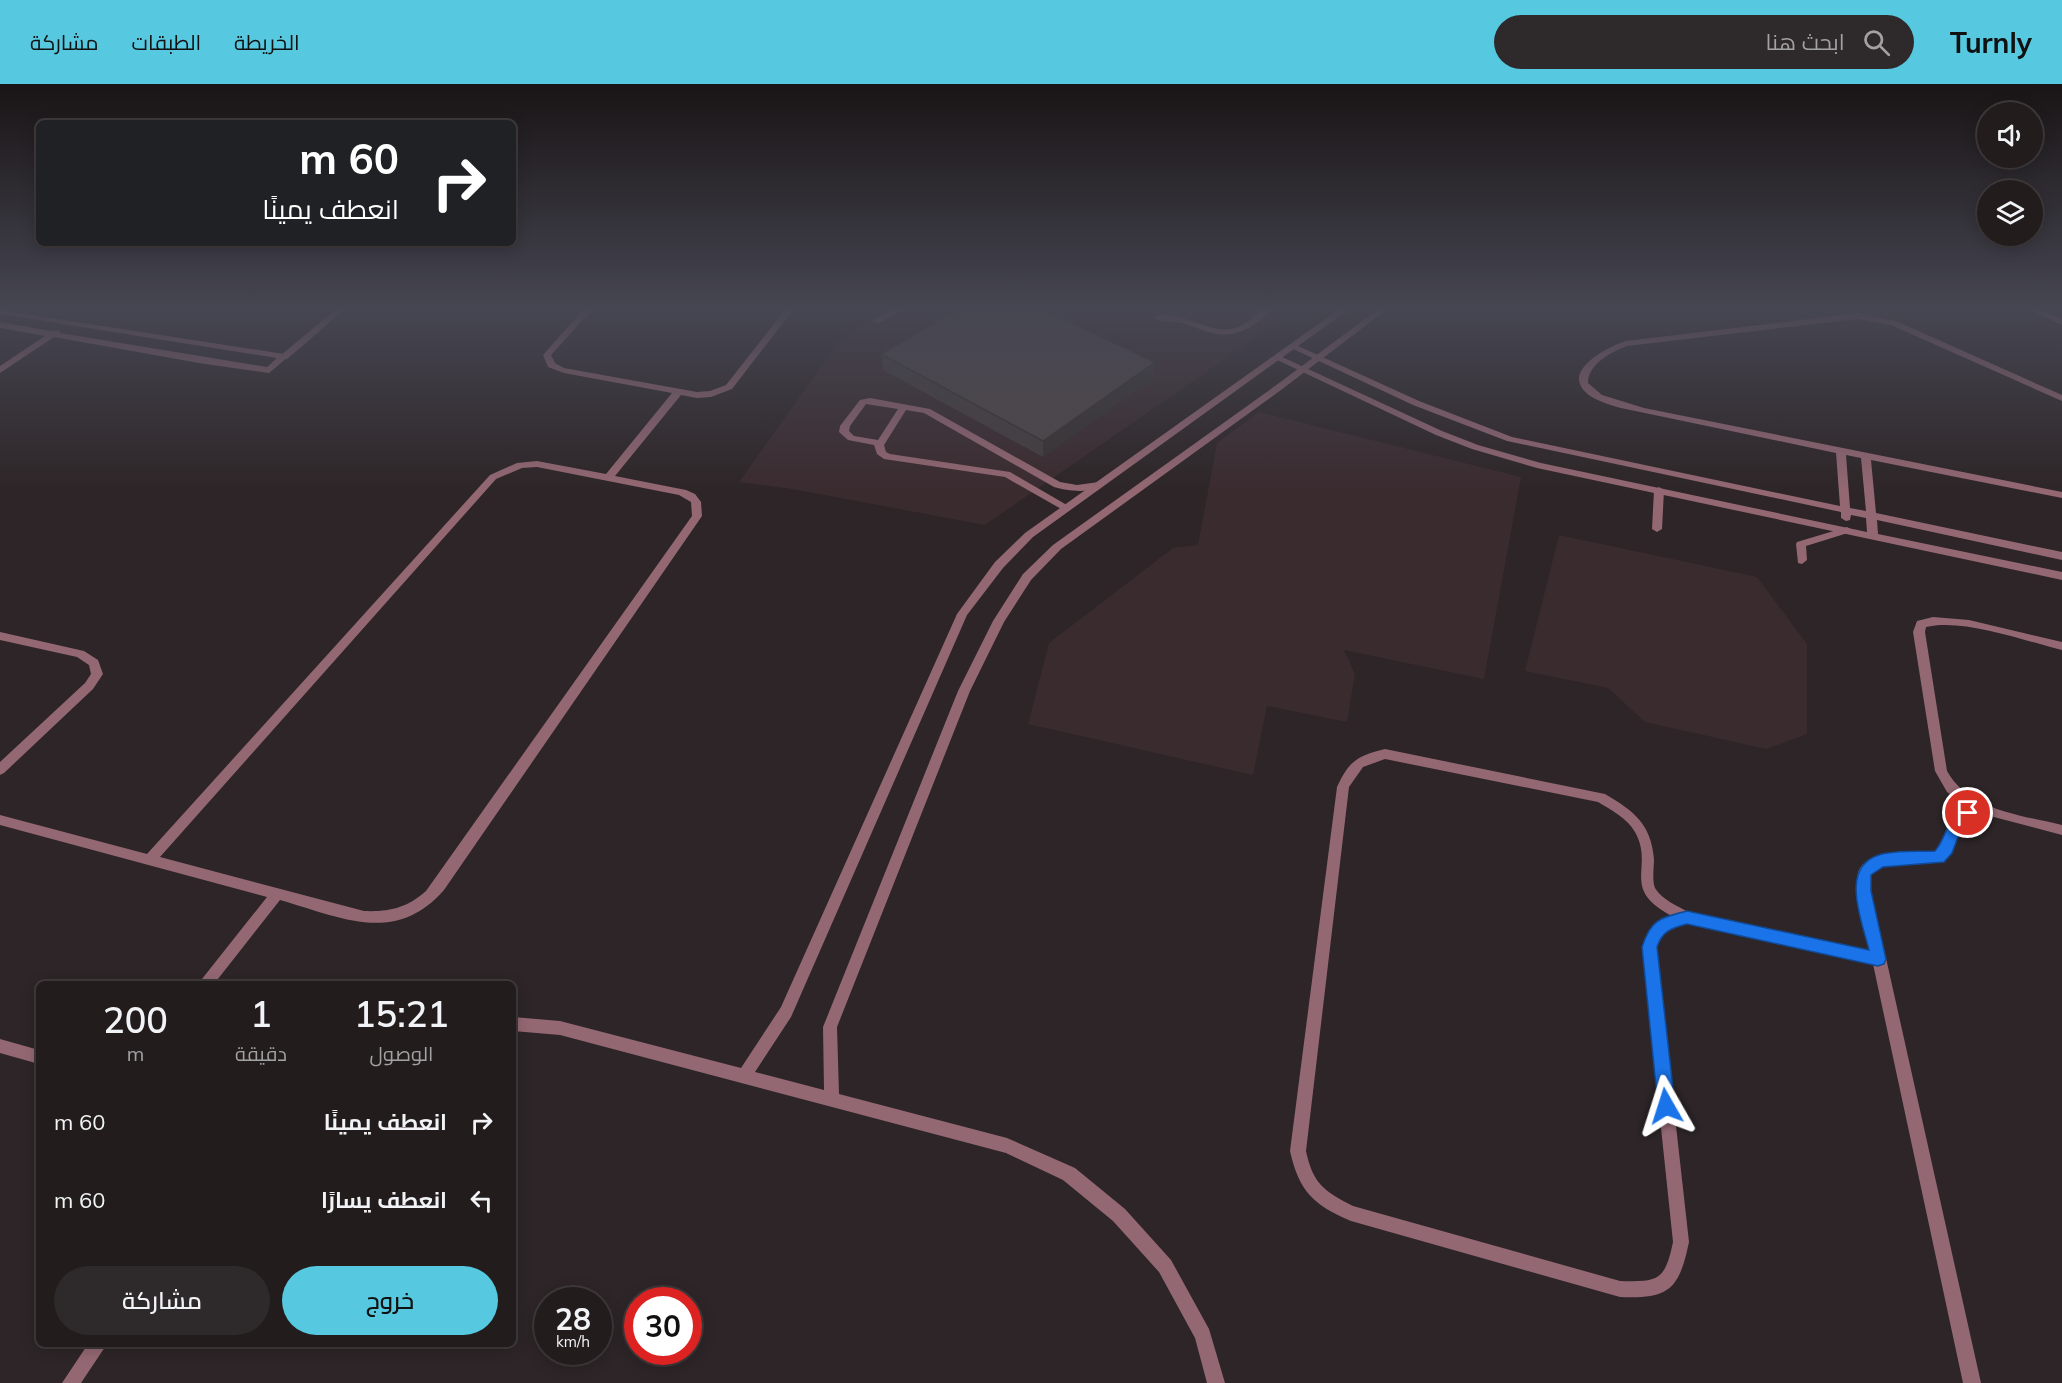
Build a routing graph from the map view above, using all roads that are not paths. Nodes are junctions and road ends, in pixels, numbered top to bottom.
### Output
1 (567, 371) edge
2 (742, 371) edge
3 (1259, 371) edge
4 (1302, 371) edge
5 (1304, 371) edge
6 (1345, 371) edge
7 (1584, 371) edge
8 (2000, 371) edge
9 (679, 391) junction
10 (2062, 398) edge
11 (904, 406) junction
12 (880, 443) junction
13 (1841, 451) junction
14 (1866, 456) junction
15 (1010, 459) junction
16 (996, 472) junction
17 (609, 477) junction
18 (1099, 485) junction
19 (1659, 490) junction
20 (2062, 495) edge
21 (1067, 508) junction
22 (1846, 511) junction
23 (1871, 517) junction
24 (1657, 529) dead end
25 (1847, 530) junction
26 (1873, 536) junction
27 (2062, 556) edge
28 (1802, 560) dead end
29 (2062, 576) edge
30 (0, 636) edge
31 (2062, 646) edge
32 (0, 770) edge
33 (1992, 812) junction
34 (0, 820) edge
35 (2062, 830) edge
36 (149, 860) junction
37 (277, 894) junction
38 (1687, 918) junction
39 (1878, 959) junction
40 (207, 981) edge
41 (516, 1024) edge
42 (0, 1046) edge
43 (36, 1056) edge
44 (745, 1076) junction
45 (832, 1099) junction
46 (96, 1347) edge
47 (71, 1383) edge
48 (1216, 1383) edge
49 (1972, 1383) edge

1 - 9 street
2 - 9 street
3 - 18 street
4 - 45 street
5 - 19 street
6 - 22 street
7 - 13 street
8 - 10 street
9 - 17 street
11 - 12 street
11 - 12 street
11 - 15 street
12 - 16 street
13 - 14 street
13 - 22 street
14 - 20 street
14 - 23 street
15 - 16 street
15 - 18 street
16 - 21 street
17 - 36 street
17 - 37 street
18 - 21 street
19 - 24 street
19 - 25 street
21 - 44 street
22 - 23 street
22 - 25 street
23 - 26 street
23 - 27 street
25 - 26 street
25 - 28 street
26 - 29 street
30 - 32 street
31 - 33 street
33 - 35 street
33 - 39 street
34 - 36 street
36 - 37 street
37 - 40 street
38 - 38 street
38 - 39 street
39 - 49 street
41 - 44 street
42 - 43 street
44 - 45 street
45 - 48 street
46 - 47 street

